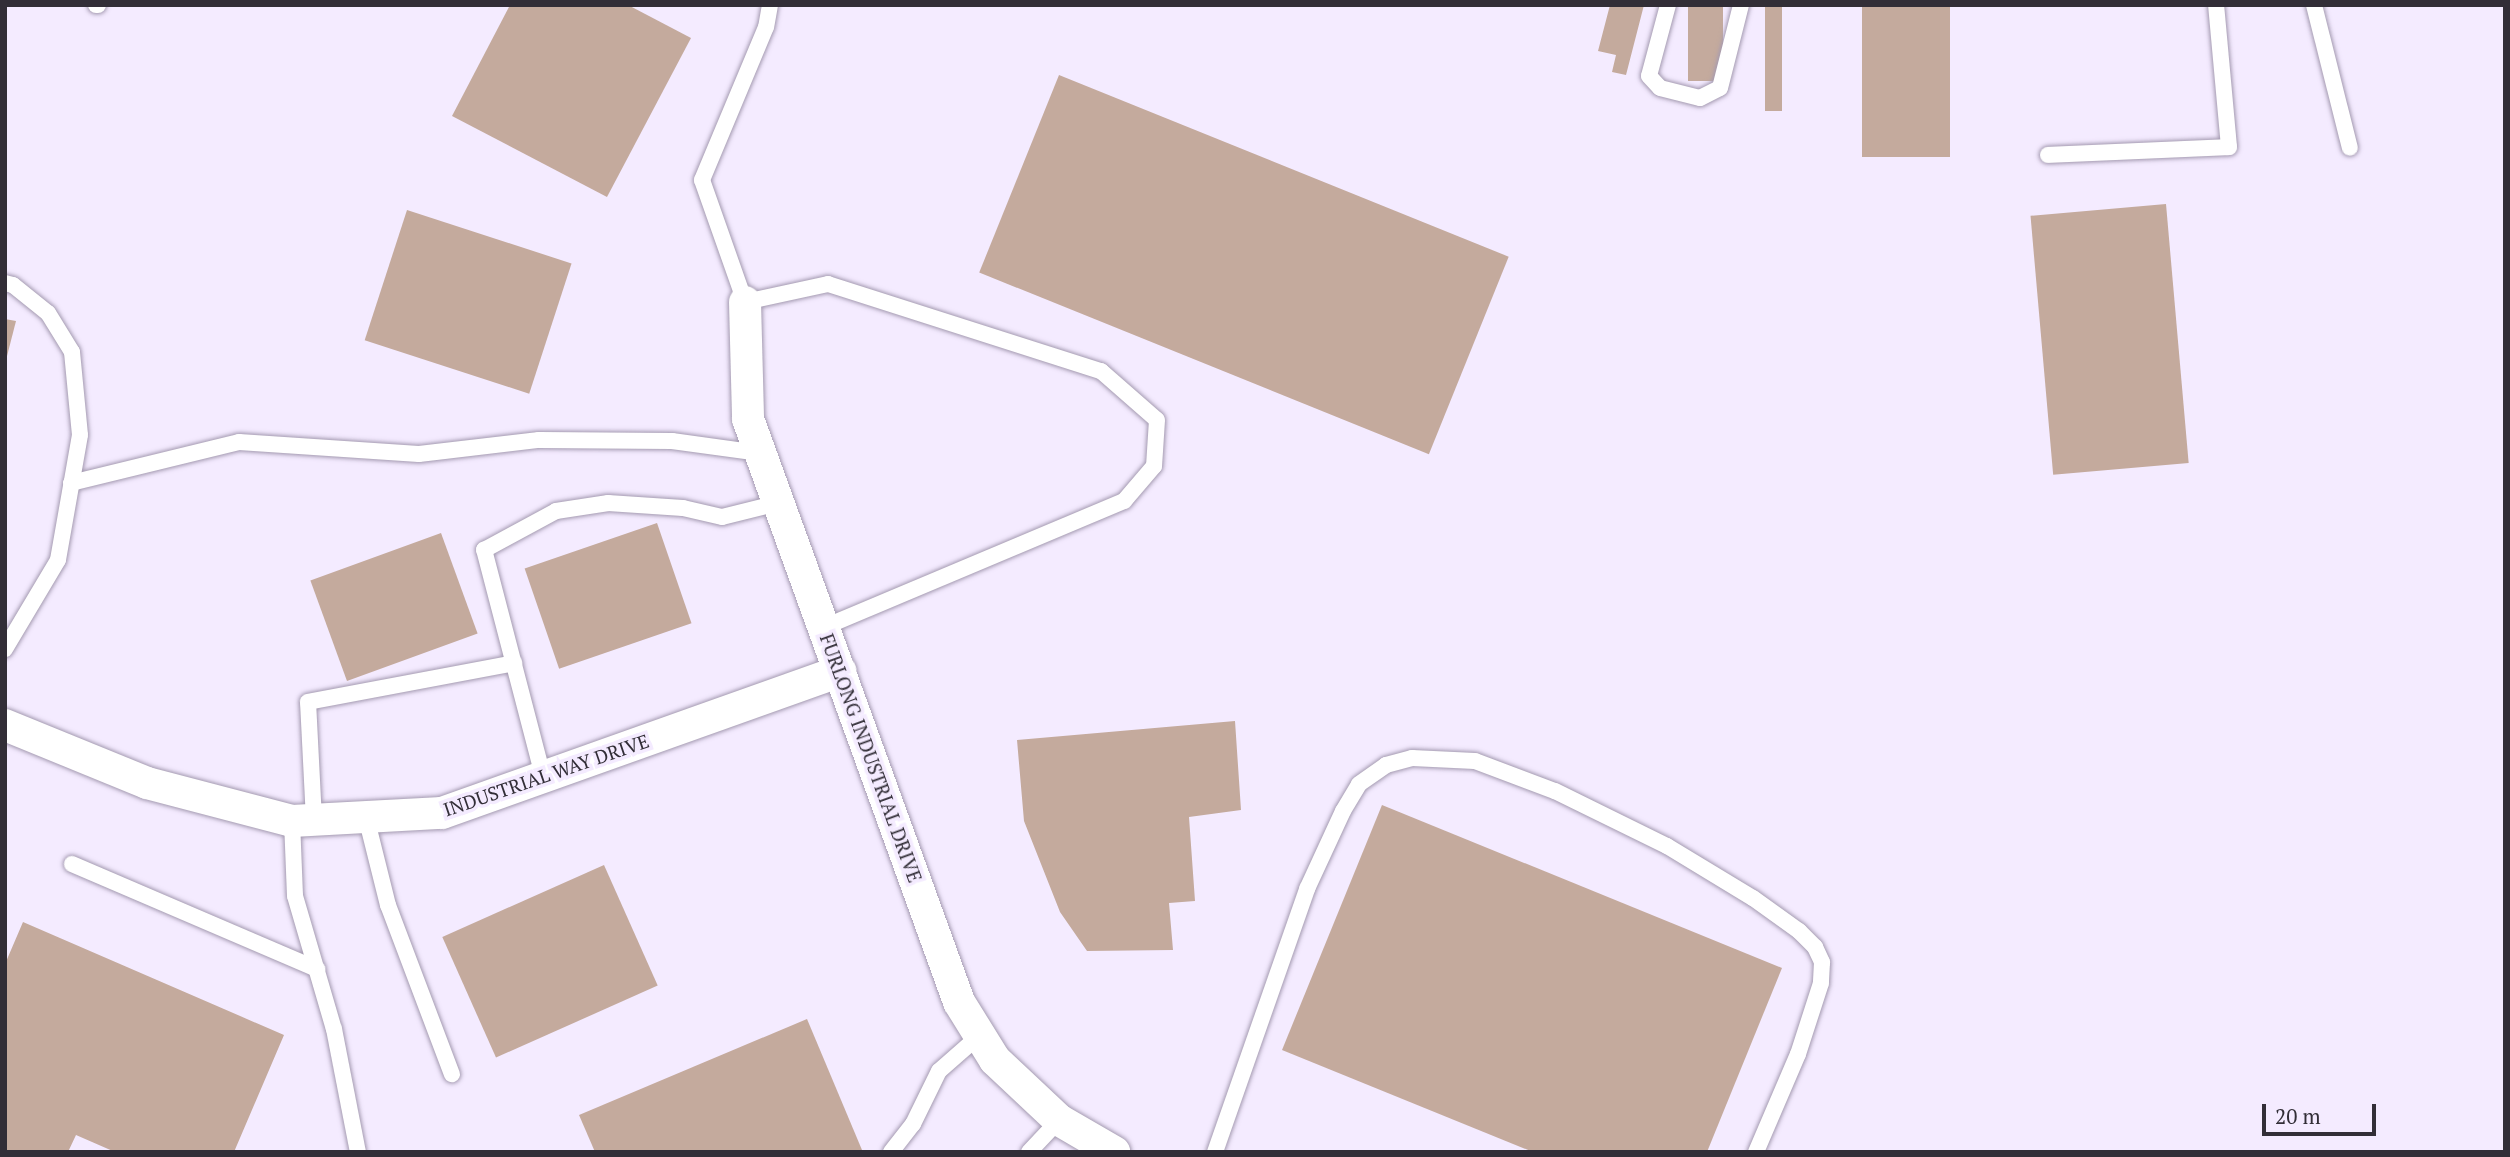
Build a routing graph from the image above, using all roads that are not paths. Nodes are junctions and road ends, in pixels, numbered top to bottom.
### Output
1 (770, 5) edge
2 (1668, 5) edge
3 (1741, 5) edge
4 (2216, 5) edge
5 (2314, 5) edge
6 (2350, 148) dead end
7 (2048, 155) dead end
8 (5, 283) edge
9 (745, 302) junction
10 (760, 453) junction
11 (71, 483) junction
12 (778, 503) junction
13 (824, 627) junction
14 (5, 649) edge
15 (514, 663) junction
16 (840, 671) junction
17 (5, 725) edge
18 (543, 776) junction
19 (366, 817) junction
20 (303, 820) junction
21 (72, 864) dead end
22 (317, 969) junction
23 (980, 1035) junction
24 (452, 1074) dead end
25 (1059, 1120) junction
26 (358, 1152) edge
27 (891, 1152) edge
28 (1029, 1152) edge
29 (1114, 1152) edge
30 (1215, 1152) edge
31 (1756, 1152) edge

1 - 9 lane
2 - 3 lane
4 - 7 lane
5 - 6 lane
8 - 11 lane
9 - 10 street, FURLONG INDUSTRIAL DRIVE
9 - 13 lane
10 - 11 lane
10 - 12 street, FURLONG INDUSTRIAL DRIVE
11 - 14 lane
12 - 13 street, FURLONG INDUSTRIAL DRIVE
12 - 15 lane
13 - 16 street, FURLONG INDUSTRIAL DRIVE
15 - 18 lane
15 - 20 lane
16 - 18 street, INDUSTRIAL WAY DRIVE
16 - 23 street, FURLONG INDUSTRIAL DRIVE
17 - 20 street, INDUSTRIAL WAY DRIVE
18 - 19 street, INDUSTRIAL WAY DRIVE
19 - 20 street, INDUSTRIAL WAY DRIVE
19 - 24 lane
20 - 22 lane
21 - 22 lane
22 - 26 lane
23 - 25 street, FURLONG INDUSTRIAL DRIVE
23 - 27 lane
25 - 28 lane
25 - 29 street, FURLONG INDUSTRIAL DRIVE
30 - 31 lane

